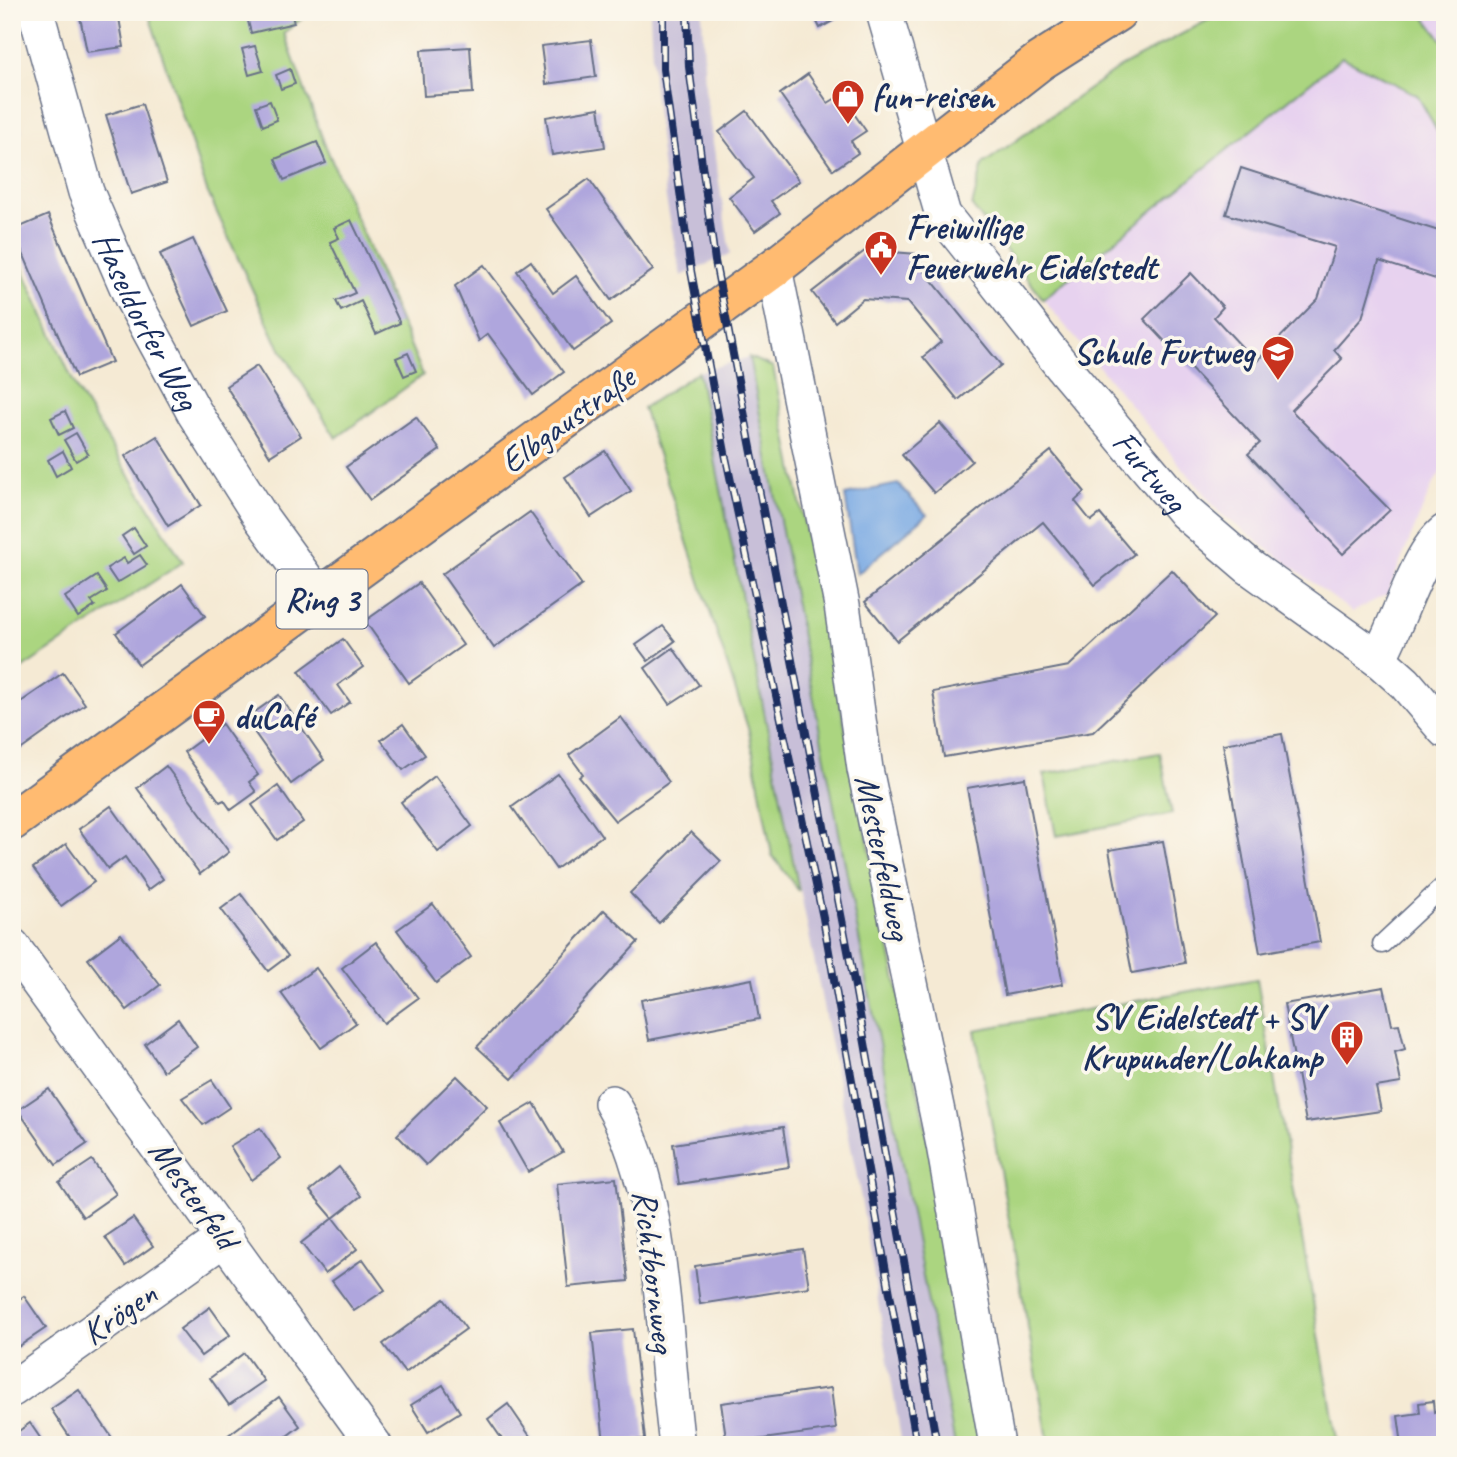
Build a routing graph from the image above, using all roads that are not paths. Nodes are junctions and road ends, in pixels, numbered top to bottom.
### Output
1 (36, 12) edge
2 (884, 12) edge
3 (1117, 12) edge
4 (925, 152) junction
5 (774, 268) junction
6 (1445, 532) edge
7 (321, 600) junction
8 (1378, 659) junction
9 (1445, 730) edge
10 (12, 821) edge
11 (1445, 885) edge
12 (1382, 944) dead end
13 (12, 946) edge
14 (612, 1103) dead end
15 (226, 1237) junction
16 (12, 1389) edge
17 (374, 1445) edge
18 (677, 1445) edge
19 (996, 1445) edge

1 - 7 street, Haseldorfer Weg
2 - 4 street, Furtweg
3 - 4 main road, Elbgaustraße / Ring 3
4 - 5 main road, Elbgaustraße / Ring 3
4 - 8 street, Furtweg
5 - 7 main road, Elbgaustraße / Ring 3
5 - 19 street, Mesterfeldweg
6 - 8 street
7 - 10 main road, Elbgaustraße / Ring 3
8 - 9 street, Furtweg
11 - 12 lane
13 - 15 street, Mesterfeld
14 - 18 street, Richtbornweg
15 - 16 street, Krögen
15 - 17 street, Mesterfeld

